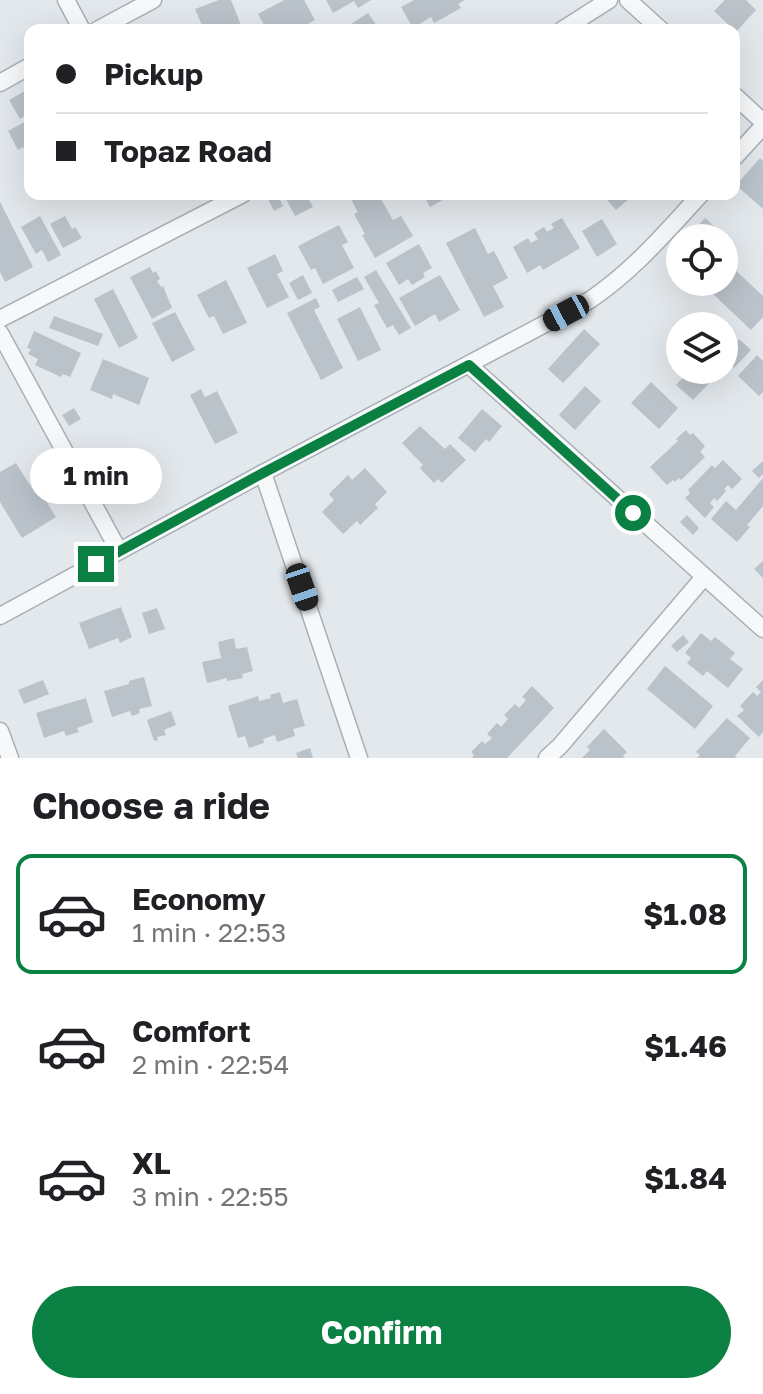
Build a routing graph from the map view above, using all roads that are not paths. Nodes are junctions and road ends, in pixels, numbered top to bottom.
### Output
1 (66, 0) edge
2 (153, 0) edge
3 (609, 0) edge
4 (628, 0) edge
5 (79, 24) edge
6 (108, 24) edge
7 (571, 24) edge
8 (654, 24) edge
9 (24, 69) edge
10 (0, 83) edge
11 (740, 101) edge
12 (763, 124) edge
13 (740, 151) edge
14 (231, 200) edge
15 (696, 200) edge
16 (0, 319) edge
17 (0, 333) edge
18 (469, 365) junction
19 (263, 473) junction
20 (119, 551) junction
21 (704, 577) junction
22 (0, 616) edge
23 (763, 629) edge
24 (0, 731) edge
25 (10, 758) edge
26 (359, 758) edge
27 (547, 758) edge

1 - 5 street
2 - 6 street
3 - 7 street
4 - 8 street
9 - 10 street
11 - 12 street
12 - 13 street
14 - 16 street
15 - 18 street
17 - 20 street
18 - 19 street
18 - 21 street
19 - 20 street
19 - 26 street
20 - 22 street
21 - 23 street
21 - 27 street
24 - 25 street

